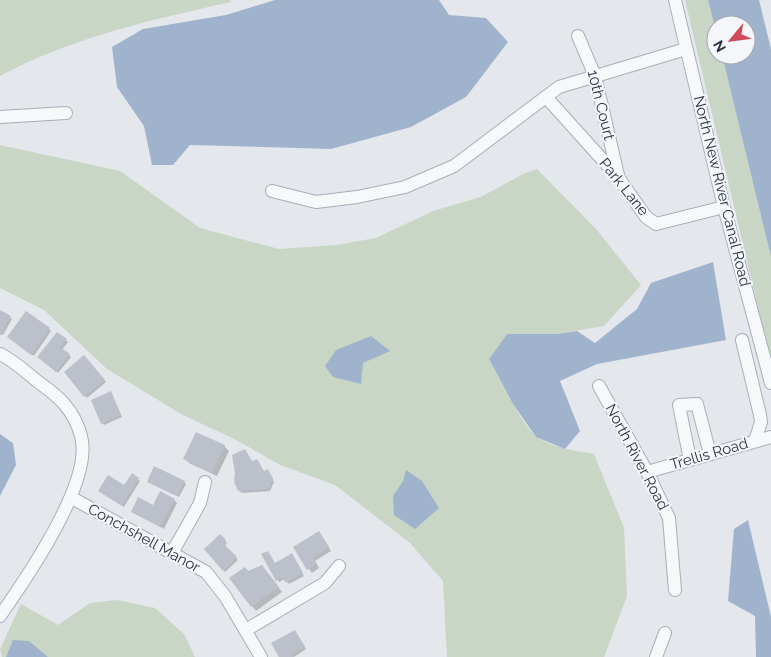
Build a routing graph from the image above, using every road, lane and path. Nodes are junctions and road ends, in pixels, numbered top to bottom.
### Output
1 (675, 0) edge
2 (578, 36) dead end
3 (686, 49) junction
4 (595, 76) junction
5 (546, 98) junction
6 (66, 114) dead end
7 (0, 117) edge
8 (618, 177) junction
9 (272, 191) dead end
10 (724, 207) junction
11 (742, 340) dead end
12 (0, 354) edge
13 (771, 383) edge
14 (599, 386) dead end
15 (771, 437) edge
16 (755, 441) junction
17 (710, 454) junction
18 (690, 460) junction
19 (647, 472) junction
20 (205, 482) dead end
21 (72, 498) junction
22 (172, 553) junction
23 (339, 566) dead end
24 (675, 590) dead end
25 (0, 616) edge
26 (246, 630) junction
27 (665, 633) dead end
28 (261, 657) edge
29 (656, 657) edge

1 - 3 street, North New River Canal Road
2 - 4 street, 10th Court
3 - 4 street
3 - 10 street, North New River Canal Road
4 - 5 street
4 - 8 street, 10th Court
5 - 8 street, Park Lane
5 - 9 street
6 - 7 street
8 - 10 street, Park Lane
10 - 13 street, North New River Canal Road
11 - 16 street
12 - 21 street
14 - 19 street, North River Road
15 - 16 street, Trellis Road
16 - 17 street, Trellis Road
17 - 18 street, Trellis Road
17 - 18 street
18 - 19 street, Trellis Road
19 - 24 street, North River Road
20 - 22 street
21 - 22 street, Conchshell Manor
21 - 25 street
22 - 26 street, Conchshell Manor
23 - 26 street
26 - 28 street, Conchshell Manor
27 - 29 street

